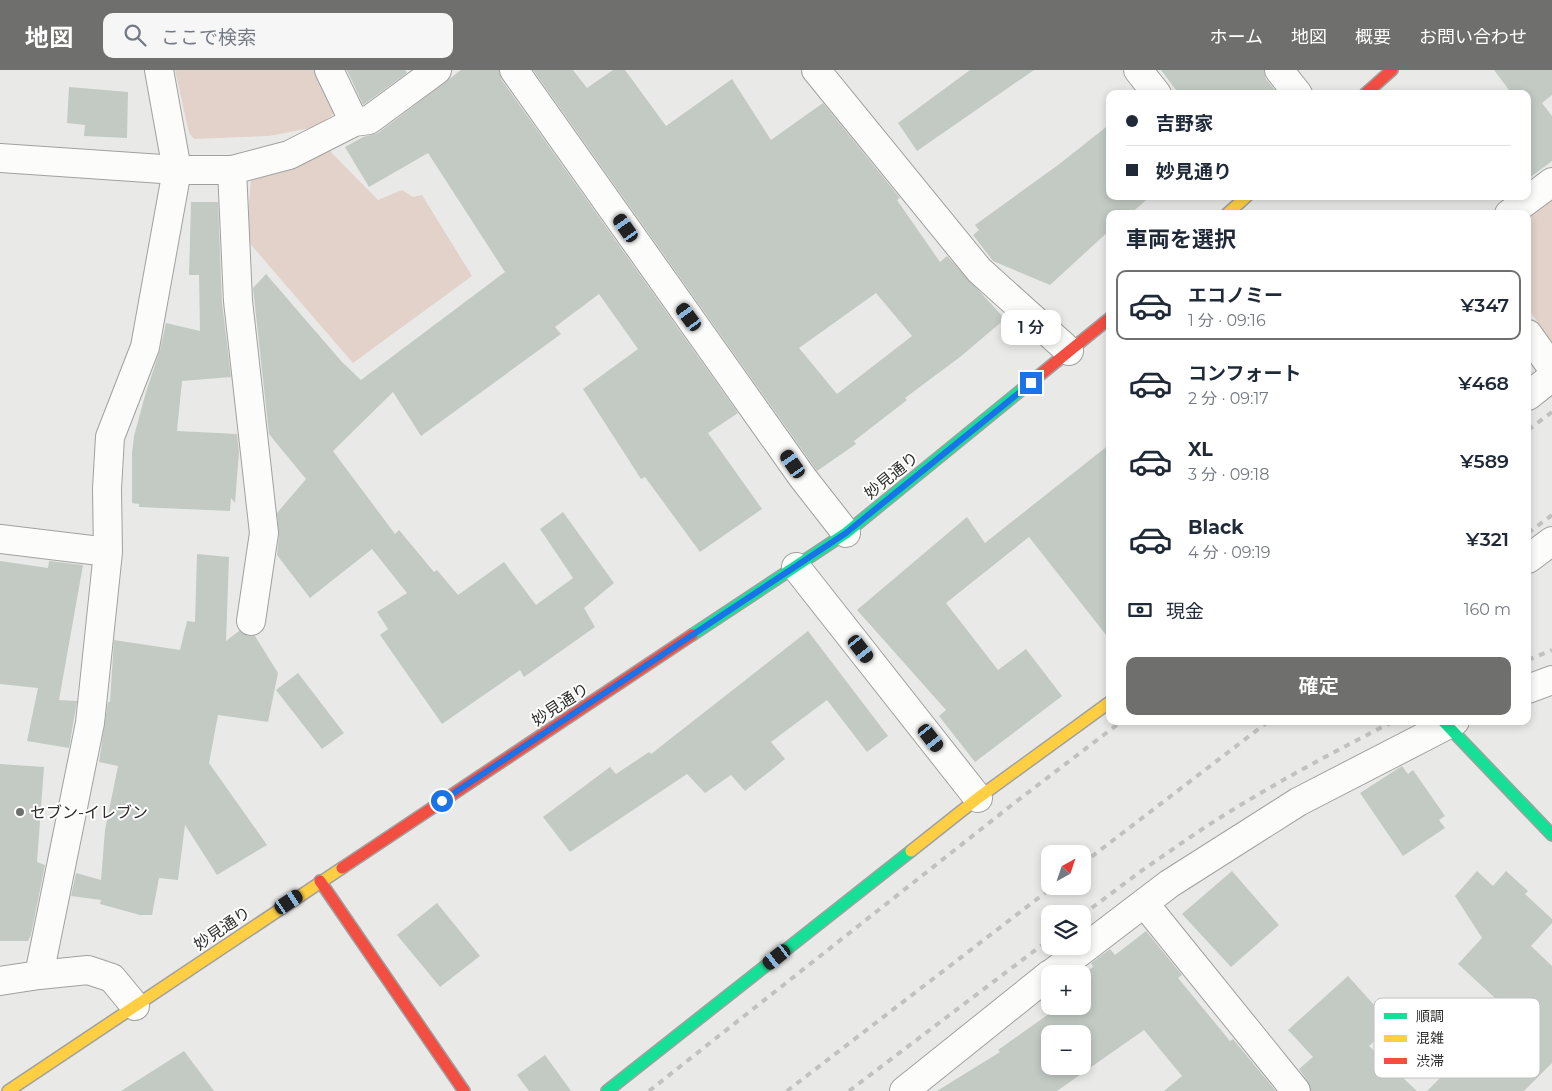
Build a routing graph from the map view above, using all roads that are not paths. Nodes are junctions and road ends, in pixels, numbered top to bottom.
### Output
1 (159, 70) edge
2 (329, 70) edge
3 (437, 70) edge
4 (514, 70) edge
5 (816, 70) edge
6 (1138, 70) edge
7 (1278, 70) edge
8 (1392, 70) edge
9 (1154, 90) edge
10 (1295, 90) edge
11 (1370, 90) edge
12 (354, 122) junction
13 (0, 158) edge
14 (177, 170) junction
15 (232, 170) junction
16 (1552, 182) edge
17 (1531, 198) edge
18 (1528, 200) edge
19 (1514, 210) edge
20 (1106, 324) edge
21 (1531, 338) edge
22 (1069, 351) junction
23 (1552, 368) edge
24 (1552, 377) edge
25 (1531, 394) edge
26 (846, 533) junction
27 (0, 539) edge
28 (1552, 541) edge
29 (108, 552) junction
30 (1531, 557) edge
31 (796, 567) junction
32 (251, 621) dead end
33 (1552, 680) edge
34 (1531, 688) edge
35 (1106, 705) edge
36 (1444, 725) edge
37 (1450, 725) edge
38 (978, 798) junction
39 (1552, 835) edge
40 (320, 881) junction
41 (1144, 903) junction
42 (1062, 965) edge
43 (39, 975) junction
44 (0, 981) edge
45 (1041, 981) edge
46 (134, 1006) junction
47 (8, 1091) edge
48 (464, 1091) edge
49 (607, 1091) edge
50 (904, 1091) edge
51 (1296, 1091) edge

1 - 14 street
2 - 12 street
3 - 12 street
4 - 26 street
5 - 22 street
6 - 9 street
7 - 10 street
8 - 11 main road
12 - 15 street
13 - 14 street
14 - 15 street
14 - 29 street
15 - 32 street
16 - 17 street
18 - 19 street
20 - 22 main road, 妙見通り
21 - 23 street
22 - 26 main road, 妙見通り
24 - 25 street
26 - 31 main road, 妙見通り
27 - 29 street
28 - 30 street
29 - 43 street
31 - 38 street
31 - 40 main road, 妙見通り
33 - 34 street
35 - 38 main road
36 - 41 street
37 - 39 main road
38 - 49 main road
40 - 46 main road, 妙見通り
40 - 48 main road
41 - 42 street
41 - 51 street
43 - 44 street
43 - 46 street
45 - 50 street
46 - 47 main road, 妙見通り

